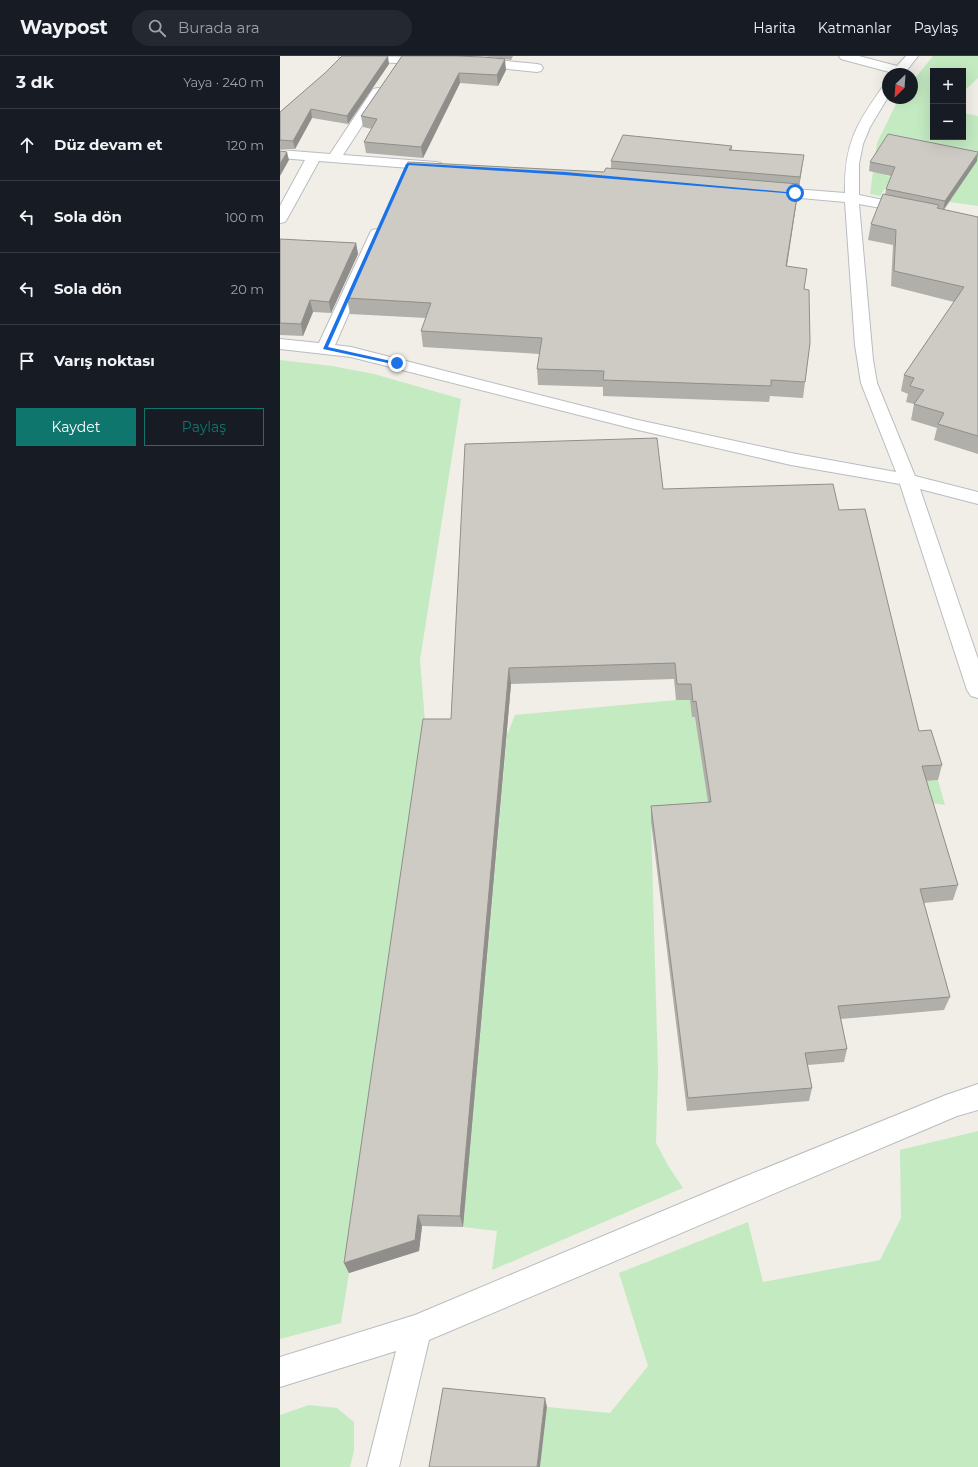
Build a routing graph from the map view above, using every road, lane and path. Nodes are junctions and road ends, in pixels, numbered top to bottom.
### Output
1 (345, 56) edge
2 (845, 56) edge
3 (912, 56) edge
4 (402, 58) edge
5 (438, 61) edge
6 (461, 62) edge
7 (536, 68) dead end
8 (886, 68) edge
9 (902, 68) edge
10 (882, 97) edge
11 (280, 154) edge
12 (314, 157) junction
13 (333, 159) junction
14 (408, 164) junction
15 (452, 167) edge
16 (401, 178) edge
17 (757, 190) edge
18 (852, 198) junction
19 (922, 212) edge
20 (280, 219) edge
21 (382, 221) edge
22 (280, 344) edge
23 (325, 348) junction
24 (908, 480) junction
25 (978, 498) edge
26 (978, 690) edge
27 (978, 1097) edge
28 (416, 1330) junction
29 (280, 1372) edge
30 (383, 1467) edge

1 - 4 street
2 - 8 street
3 - 9 street
4 - 5 street
4 - 13 street
6 - 7 street
10 - 18 street
11 - 12 street
12 - 13 street
12 - 20 street
13 - 14 street
14 - 15 street
14 - 16 street
17 - 18 street
18 - 19 street
18 - 24 street
21 - 23 street
22 - 23 street
23 - 24 street
24 - 25 street
24 - 26 street
27 - 28 street
28 - 29 street
28 - 30 street

